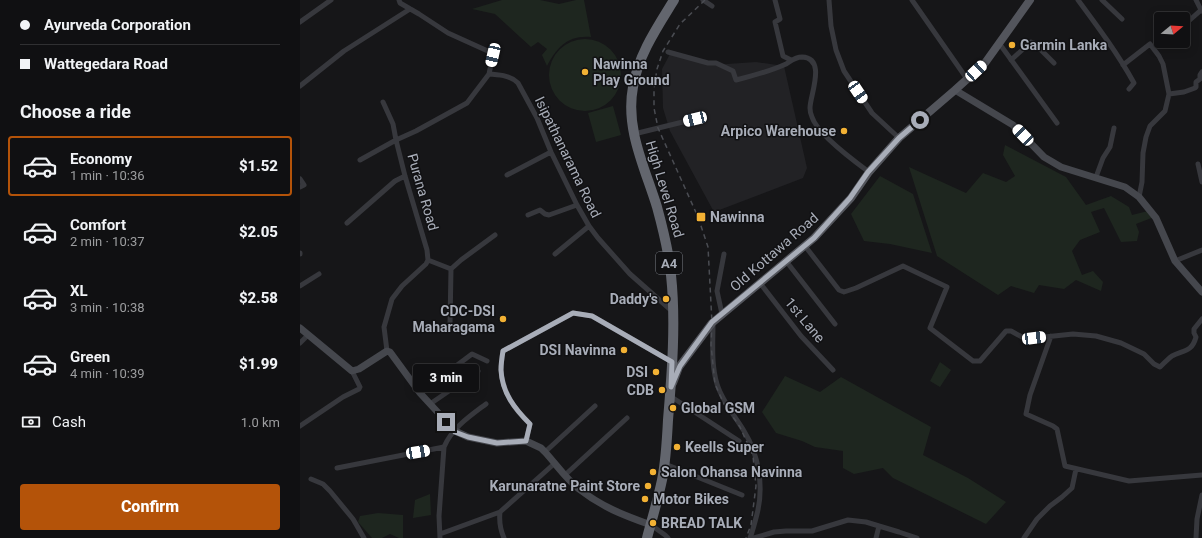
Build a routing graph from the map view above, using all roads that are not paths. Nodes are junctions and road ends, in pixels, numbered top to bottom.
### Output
1 (331, 0) edge
2 (399, 0) edge
3 (674, 0) edge
4 (703, 0) edge
5 (775, 0) edge
6 (829, 0) edge
7 (912, 0) edge
8 (1030, 0) edge
9 (1078, 0) edge
10 (1102, 0) edge
11 (1196, 0) edge
12 (712, 6) dead end
13 (410, 9) junction
14 (1201, 11) edge
15 (1122, 19) dead end
16 (1190, 20) edge
17 (300, 22) edge
18 (999, 43) junction
19 (668, 52) dead end
20 (791, 60) junction
21 (1011, 60) junction
22 (1054, 63) dead end
23 (1123, 65) junction
24 (1202, 72) edge
25 (489, 74) junction
26 (967, 80) junction
27 (300, 86) edge
28 (1129, 89) dead end
29 (955, 90) junction
30 (1169, 94) junction
31 (383, 102) dead end
32 (695, 119) dead end
33 (1057, 123) dead end
34 (1114, 128) dead end
35 (634, 134) junction
36 (899, 138) junction
37 (396, 140) junction
38 (552, 152) junction
39 (360, 160) dead end
40 (1198, 164) dead end
41 (868, 172) junction
42 (507, 175) dead end
43 (404, 176) junction
44 (1096, 177) junction
45 (300, 179) edge
46 (1202, 182) edge
47 (300, 187) edge
48 (1139, 197) junction
49 (577, 206) junction
50 (528, 215) dead end
51 (347, 223) dead end
52 (589, 226) junction
53 (495, 235) dead end
54 (805, 246) junction
55 (1202, 250) edge
56 (555, 254) dead end
57 (724, 254) dead end
58 (428, 260) junction
59 (786, 261) junction
60 (1175, 261) junction
61 (451, 269) junction
62 (319, 274) dead end
63 (760, 283) junction
64 (300, 286) edge
65 (1202, 292) edge
66 (673, 312) junction
67 (722, 314) junction
68 (1202, 319) edge
69 (713, 322) junction
70 (450, 324) dead end
71 (835, 324) dead end
72 (300, 328) edge
73 (308, 335) junction
74 (1051, 336) junction
75 (300, 343) edge
76 (387, 351) junction
77 (486, 361) dead end
78 (672, 362) junction
79 (833, 370) dead end
80 (352, 371) junction
81 (478, 371) dead end
82 (671, 392) junction
83 (420, 393) junction
84 (430, 404) junction
85 (486, 404) dead end
86 (595, 406) dead end
87 (627, 418) dead end
88 (300, 426) edge
89 (455, 432) junction
90 (526, 441) junction
91 (739, 441) dead end
92 (444, 447) junction
93 (545, 452) junction
94 (555, 463) junction
95 (665, 464) junction
96 (337, 468) dead end
97 (1076, 469) junction
98 (565, 475) junction
99 (1202, 476) edge
100 (311, 479) dead end
101 (742, 495) dead end
102 (1202, 495) edge
103 (500, 512) junction
104 (651, 525) junction
105 (879, 526) junction
106 (440, 536) edge
107 (364, 538) edge
108 (504, 538) edge
109 (647, 538) edge
110 (668, 538) edge
111 (750, 538) edge
112 (754, 538) edge
113 (876, 538) edge
114 (917, 538) edge
115 (1024, 538) edge
116 (1196, 538) edge

1 - 17 street
2 - 13 street
3 - 35 highway, High Level Road / A4
4 - 12 street
5 - 20 street
6 - 36 street
7 - 26 street
8 - 18 main road, Old Kottawa Road
9 - 23 street
10 - 15 street
11 - 14 street
13 - 25 street
13 - 27 street
14 - 16 street
18 - 21 street
18 - 26 main road, Old Kottawa Road
19 - 20 street
20 - 41 street
21 - 22 street
21 - 33 street
23 - 28 street
23 - 30 street
24 - 30 street
25 - 37 street, Purana Road
25 - 38 street, Isipathanarama Road
26 - 29 main road, Old Kottawa Road
29 - 36 main road, Old Kottawa Road
29 - 44 street
30 - 48 street
31 - 37 street
32 - 35 street
34 - 44 street
35 - 66 highway, High Level Road / A4
36 - 41 main road, Old Kottawa Road
37 - 39 street
37 - 43 street, Purana Road
38 - 42 street
38 - 49 street, Isipathanarama Road
40 - 46 street
41 - 54 main road, Old Kottawa Road
43 - 51 street
43 - 58 street, Purana Road
44 - 48 street
45 - 47 street
48 - 60 street
49 - 50 street
49 - 52 street, Isipathanarama Road
52 - 56 street
52 - 66 street, Isipathanarama Road
53 - 61 street
54 - 59 main road, Old Kottawa Road
54 - 74 street
55 - 60 street
57 - 67 street
58 - 61 street
58 - 76 street
59 - 63 main road, Old Kottawa Road
59 - 71 street
60 - 65 street
61 - 70 street
62 - 64 street
63 - 67 main road, Old Kottawa Road
63 - 79 street, 1st Lane
66 - 78 highway, High Level Road / A4
67 - 69 main road, Old Kottawa Road
68 - 74 street
69 - 82 main road, Old Kottawa Road
69 - 111 street
72 - 73 street
73 - 75 street
73 - 80 street
74 - 97 street
76 - 80 street
76 - 83 street
77 - 83 street
78 - 82 highway, High Level Road / A4
78 - 90 street
80 - 88 street
81 - 84 street
82 - 91 street
82 - 95 highway, High Level Road / A4
83 - 84 street
84 - 89 street
85 - 89 street
86 - 93 street
87 - 98 street
89 - 90 street
89 - 92 street
90 - 93 street
92 - 96 street
92 - 106 street
93 - 94 street
94 - 98 street
94 - 103 street
95 - 101 street
95 - 104 highway, High Level Road / A4
97 - 99 street
97 - 115 street
98 - 104 street
100 - 107 street
102 - 116 street
103 - 106 street
103 - 108 street
104 - 109 highway, High Level Road / A4
104 - 110 street
105 - 112 street
105 - 113 street
105 - 114 street

